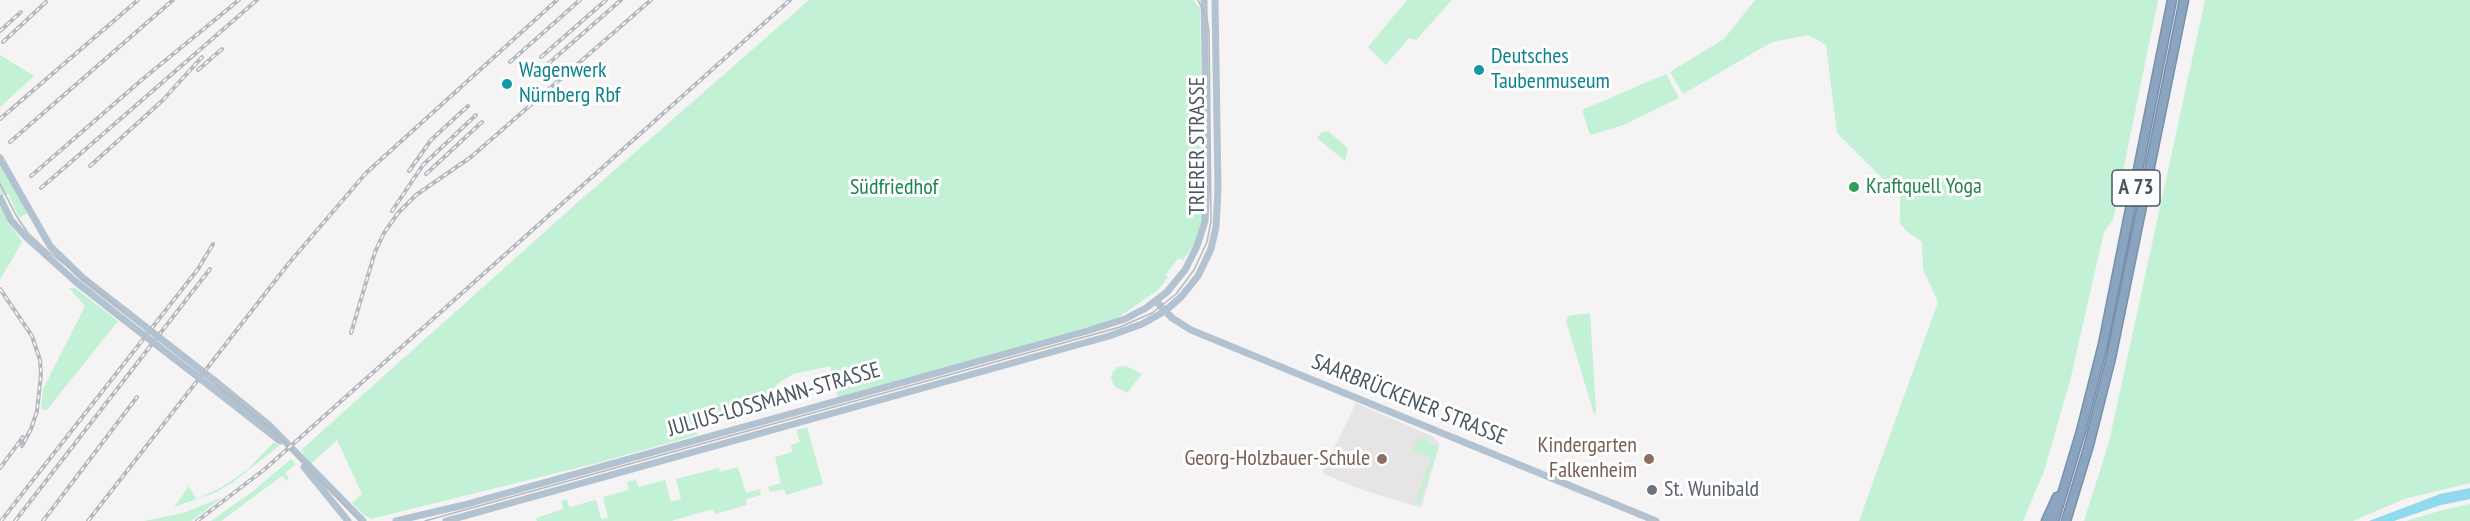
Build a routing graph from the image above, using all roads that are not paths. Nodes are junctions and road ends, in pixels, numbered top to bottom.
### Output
1 (1204, 0) edge
2 (1215, 0) edge
3 (2172, 0) edge
4 (2184, 0) edge
5 (0, 158) edge
6 (0, 198) edge
7 (1156, 301) junction
8 (1165, 311) junction
9 (126, 316) junction
10 (213, 384) junction
11 (2068, 476) junction
12 (346, 520) edge
13 (363, 521) edge
14 (396, 521) edge
15 (446, 521) edge
16 (1656, 521) edge
17 (2046, 521) edge
18 (2054, 521) edge
19 (2066, 521) edge

1 - 7 main road, TRIERER STRASSE
2 - 8 main road, TRIERER STRASSE
3 - 11 highway, A 73
4 - 19 highway, A 73
5 - 9 main road
6 - 9 main road
7 - 8 main road, SAARBRÜCKENER STRASSE
7 - 14 main road, JULIUS-LOSSMANN-STRASSE
8 - 15 main road, JULIUS-LOSSMANN-STRASSE
8 - 16 main road, SAARBRÜCKENER STRASSE
9 - 10 main road, bridge
10 - 12 main road
10 - 13 main road
11 - 17 highway
11 - 18 highway, A 73

